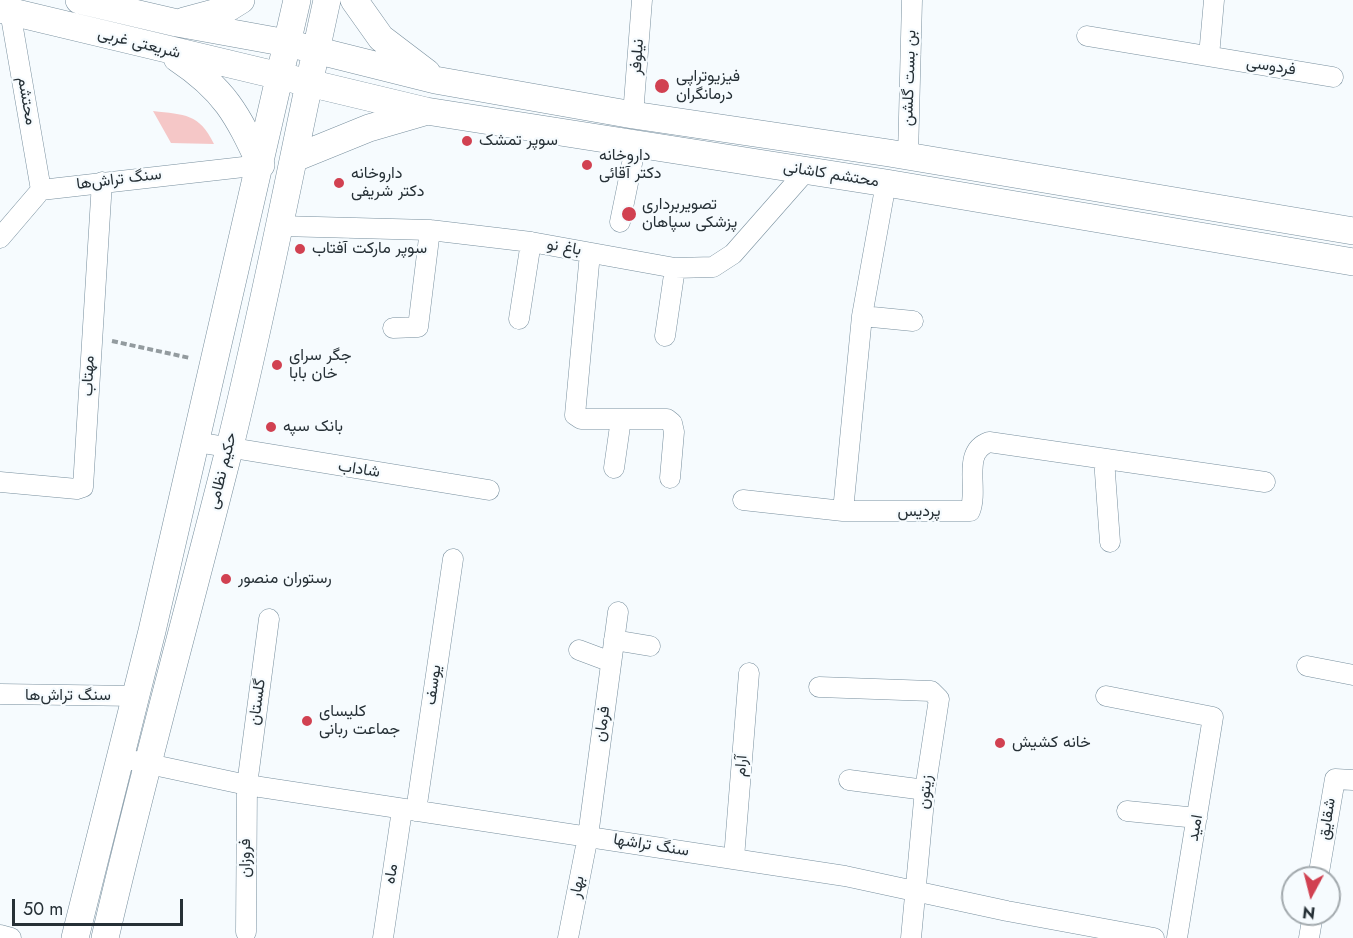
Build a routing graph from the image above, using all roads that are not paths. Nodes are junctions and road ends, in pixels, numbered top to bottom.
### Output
1 (80, 0) edge
2 (241, 0) edge
3 (297, 0) edge
4 (327, 0) edge
5 (354, 0) edge
6 (642, 0) edge
7 (912, 0) edge
8 (1214, 0) edge
9 (5, 10) edge
10 (177, 23) junction
11 (1087, 36) dead end
12 (286, 44) junction
13 (166, 51) junction
14 (316, 51) junction
15 (1209, 56) junction
16 (279, 76) junction
17 (1333, 77) dead end
18 (435, 80) junction
19 (309, 84) junction
20 (426, 111) junction
21 (633, 115) junction
22 (708, 127) junction
23 (636, 144) junction
24 (701, 155) junction
25 (908, 156) junction
26 (296, 158) junction
27 (261, 165) junction
28 (806, 171) junction
29 (992, 171) junction
30 (102, 182) junction
31 (886, 183) junction
32 (41, 190) junction
33 (988, 200) junction
34 (620, 222) dead end
35 (280, 226) junction
36 (430, 230) junction
37 (1353, 231) edge
38 (0, 238) edge
39 (531, 242) junction
40 (590, 253) junction
41 (1353, 262) edge
42 (675, 268) junction
43 (862, 316) junction
44 (519, 319) dead end
45 (913, 321) dead end
46 (393, 328) dead end
47 (665, 336) dead end
48 (621, 419) junction
49 (196, 442) junction
50 (229, 450) junction
51 (1104, 459) junction
52 (614, 468) dead end
53 (670, 478) dead end
54 (0, 482) edge
55 (1265, 482) dead end
56 (489, 490) dead end
57 (743, 500) dead end
58 (843, 512) junction
59 (1110, 542) dead end
60 (453, 559) dead end
61 (618, 612) dead end
62 (269, 620) dead end
63 (614, 640) junction
64 (650, 646) dead end
65 (579, 650) dead end
66 (611, 662) junction
67 (1307, 666) dead end
68 (748, 673) dead end
69 (1353, 675) edge
70 (819, 687) dead end
71 (0, 694) edge
72 (136, 696) junction
73 (1106, 696) dead end
74 (118, 759) junction
75 (146, 762) junction
76 (849, 780) dead end
77 (1353, 780) edge
78 (246, 785) junction
79 (926, 790) junction
80 (409, 811) junction
81 (1127, 811) dead end
82 (1197, 818) junction
83 (588, 836) junction
84 (734, 858) junction
85 (1320, 866) edge
86 (918, 892) junction
87 (246, 932) dead end
88 (0, 935) edge
89 (11, 938) edge
90 (75, 938) edge
91 (105, 938) edge
92 (383, 938) edge
93 (568, 938) edge
94 (911, 938) edge
95 (1154, 938) edge
96 (1177, 938) edge

1 - 10 main road, شریعتی غربی
2 - 10 main road
3 - 12 main road, حکیم نظامی
4 - 14 main road, حکیم نظامی
5 - 18 main road
6 - 21 street, نیلوفر
7 - 25 street, بن بست گلشن
8 - 15 street
9 - 13 main road, شریعتی غربی
9 - 32 street, محتشم
10 - 12 main road, شریعتی غربی
11 - 15 street, فردوسی
12 - 14 main road, شریعتی غربی
12 - 16 main road, حکیم نظامی
13 - 16 main road, شریعتی غربی
13 - 27 main road
14 - 18 main road, محتشم کاشانی
14 - 19 main road, حکیم نظامی
15 - 17 street, فردوسی
16 - 19 main road, شریعتی غربی
16 - 27 main road, حکیم نظامی
18 - 21 main road, محتشم کاشانی
19 - 20 main road, محتشم کاشانی
19 - 26 main road, حکیم نظامی
20 - 23 main road, محتشم کاشانی
20 - 26 main road
21 - 22 main road, محتشم کاشانی
22 - 24 main road
22 - 25 main road, محتشم کاشانی
23 - 24 main road, محتشم کاشانی
23 - 34 street
24 - 28 main road, محتشم کاشانی
25 - 29 main road, محتشم کاشانی
26 - 35 main road, حکیم نظامی
27 - 30 street, سنگ تراش‌ها
27 - 49 main road, حکیم نظامی
28 - 31 main road, محتشم کاشانی
28 - 42 street, باغ نو
29 - 33 main road
29 - 37 main road, محتشم کاشانی
30 - 32 street, سنگ تراش‌ها
30 - 54 street, مهتاب
31 - 33 main road, محتشم کاشانی
31 - 43 street
32 - 38 street
33 - 41 main road, محتشم کاشانی
35 - 36 street, باغ نو
35 - 50 main road, حکیم نظامی
36 - 39 street, باغ نو
36 - 46 street
39 - 40 street, باغ نو
39 - 44 street
40 - 42 street, باغ نو
40 - 48 street
42 - 47 street
43 - 45 street
43 - 58 street
48 - 52 street
48 - 53 street
49 - 50 street, شاداب
49 - 72 main road, حکیم نظامی
50 - 56 street, شاداب
50 - 75 main road, حکیم نظامی
51 - 55 street, پردیس
51 - 58 street, پردیس
51 - 59 street
57 - 58 street
60 - 80 street, یوسف
61 - 63 street, فرمان
62 - 78 street, گلستان
63 - 64 street
63 - 66 street, فرمان
65 - 66 street
66 - 83 street, فرمان
67 - 69 street
68 - 84 street, آرام
70 - 79 street, زیتون
71 - 72 street, سنگ تراش‌ها
72 - 74 main road, حکیم نظامی
73 - 82 street, امید
74 - 75 street, سنگ تراشها
74 - 90 main road, حکیم نظامی
75 - 78 street, سنگ تراشها
75 - 91 main road, حکیم نظامی
76 - 79 street
77 - 85 street, شقایق
78 - 80 street, سنگ تراشها
78 - 87 street, فروزان
79 - 86 street, زیتون
80 - 83 street, سنگ تراشها
80 - 92 street, ماه
81 - 82 street
82 - 96 street, امید
83 - 84 street, سنگ تراشها
83 - 93 street, بهار
84 - 86 street, سنگ تراشها
86 - 94 street, زیتون
86 - 95 street, سنگ تراشها
88 - 89 street

